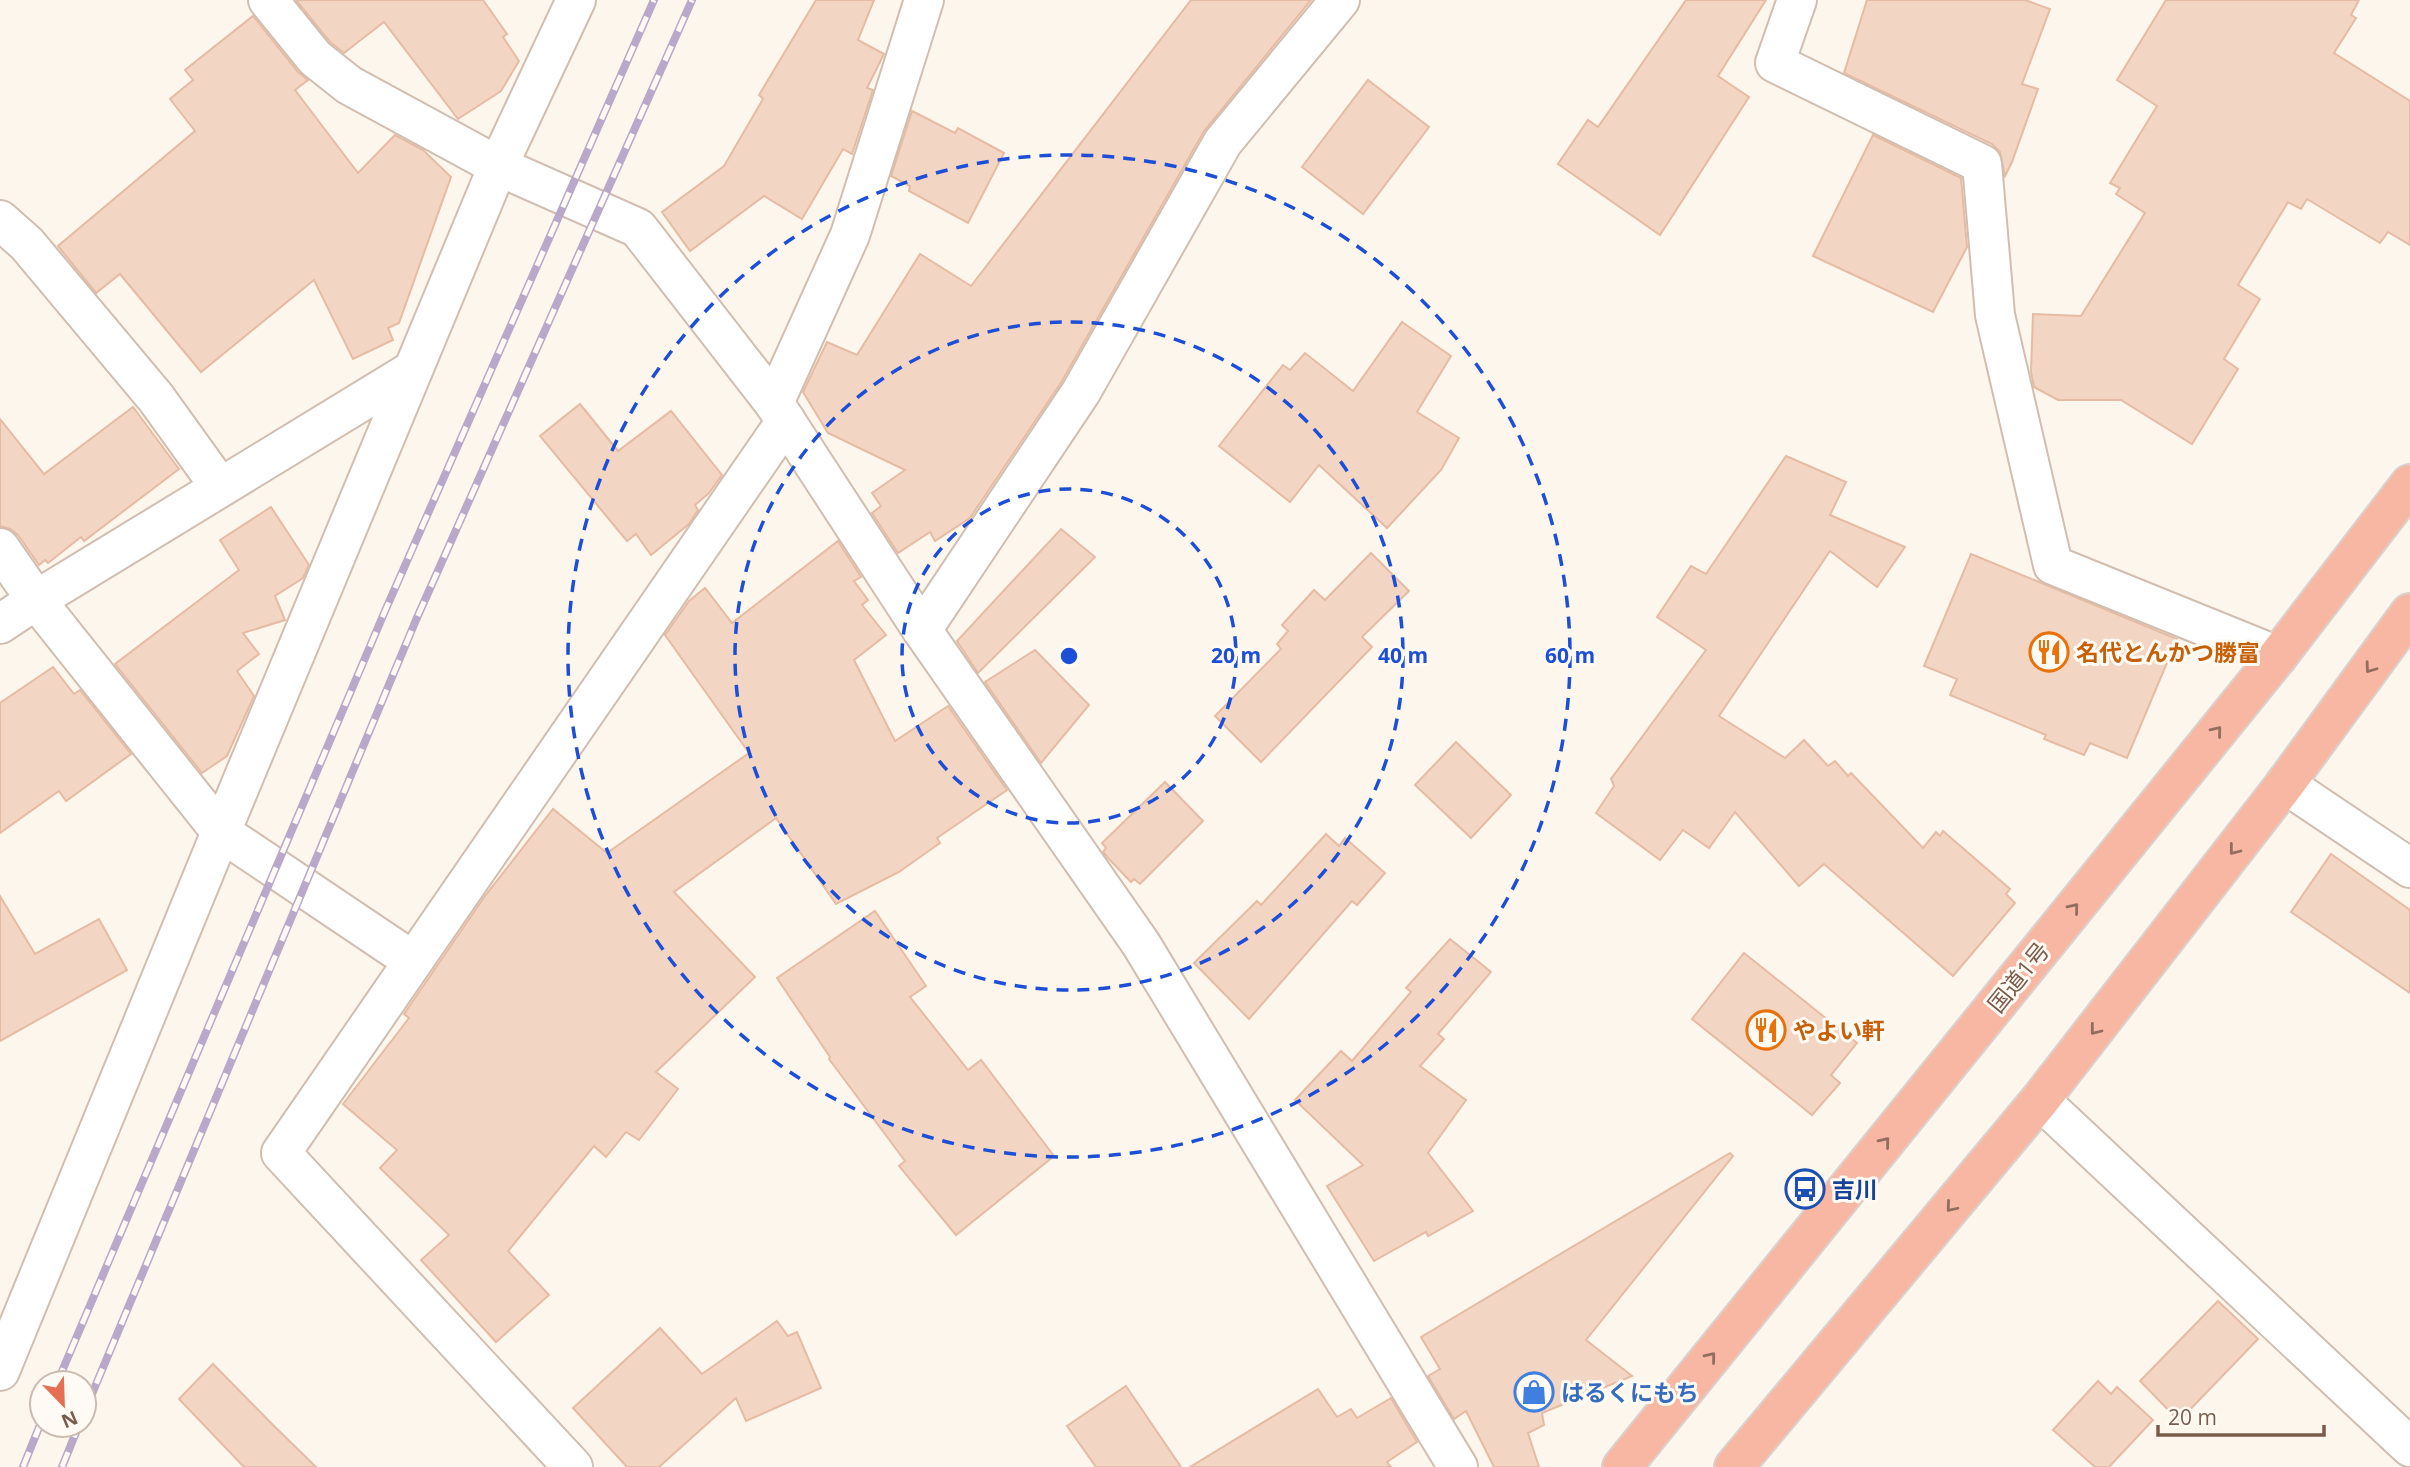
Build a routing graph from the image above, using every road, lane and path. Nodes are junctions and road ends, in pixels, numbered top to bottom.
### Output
1 (268, 0) edge
2 (576, 0) edge
3 (924, 0) edge
4 (1340, 0) edge
5 (1797, 0) edge
6 (498, 166) junction
7 (0, 220) edge
8 (413, 370) junction
9 (780, 412) junction
10 (2410, 484) edge
11 (220, 487) junction
12 (0, 548) edge
13 (36, 600) junction
14 (2410, 612) edge
15 (0, 624) edge
16 (922, 630) junction
17 (2278, 656) junction
18 (2285, 784) junction
19 (221, 832) junction
20 (2410, 868) edge
21 (413, 961) junction
22 (2040, 1100) junction
23 (0, 1371) edge
24 (2410, 1447) edge
25 (573, 1467) edge
26 (1458, 1467) edge
27 (1622, 1467) edge
28 (1734, 1467) edge

1 - 6 street
2 - 6 street
3 - 9 street
4 - 16 street
5 - 17 street
6 - 8 street
6 - 9 street
7 - 11 street
8 - 11 street
8 - 19 street
9 - 16 street
9 - 21 street
10 - 17 highway, 国道1号
11 - 13 street
12 - 13 street
13 - 15 street
13 - 19 street
14 -> 18 highway
16 - 26 street
27 -> 17 highway, 国道1号
18 - 20 street
18 -> 22 highway
19 - 21 street
19 - 23 street
21 - 25 street
22 - 24 street
22 -> 28 highway

